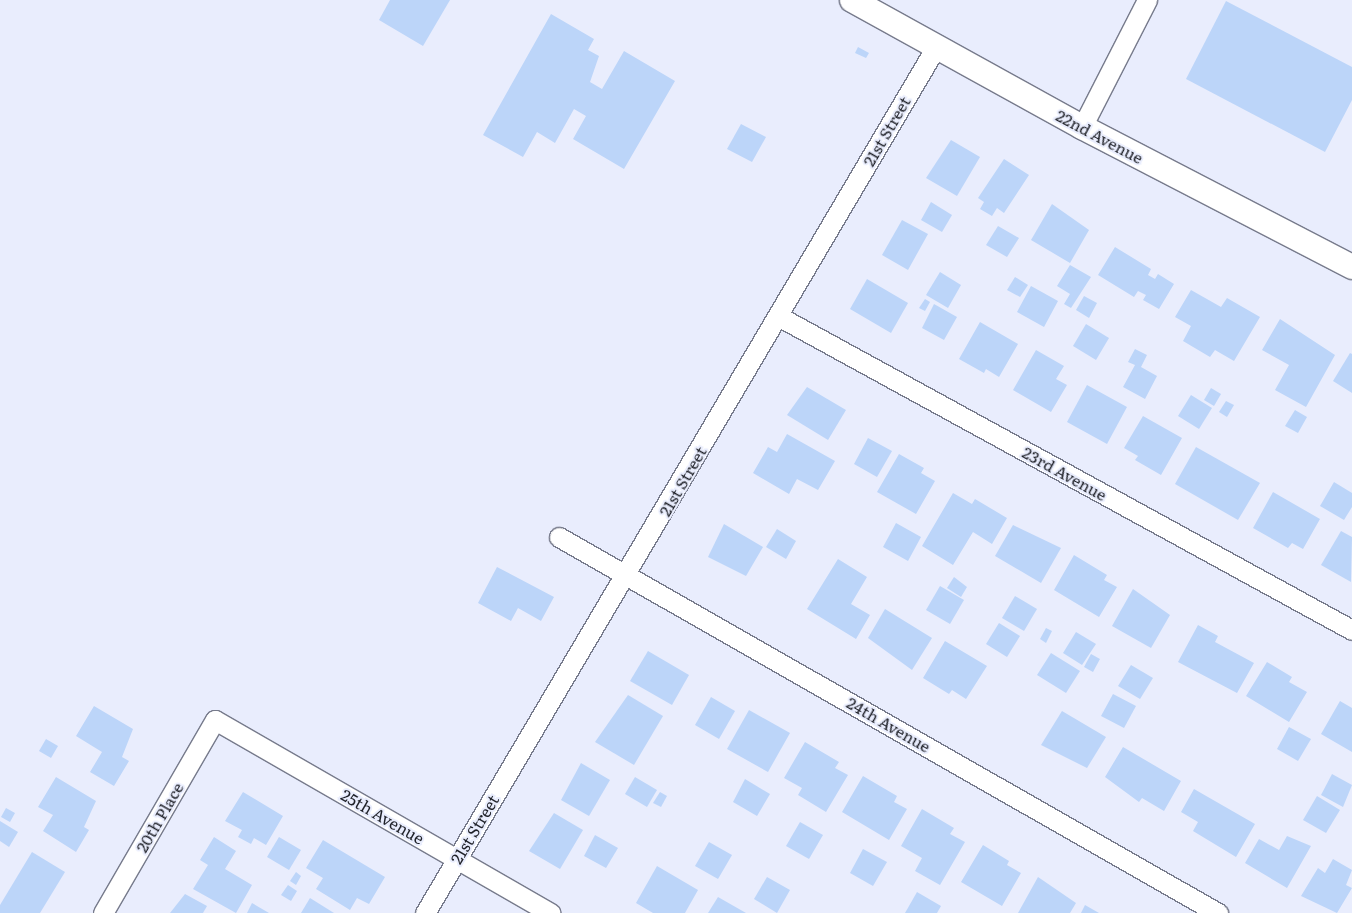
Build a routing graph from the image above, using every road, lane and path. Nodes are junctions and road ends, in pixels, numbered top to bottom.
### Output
1 (852, 0) edge
2 (1147, 0) edge
3 (936, 47) junction
4 (1082, 126) junction
5 (1352, 266) edge
6 (778, 316) junction
7 (558, 537) dead end
8 (628, 574) junction
9 (1352, 630) edge
10 (215, 720) joint
11 (457, 858) junction
12 (104, 913) edge
13 (425, 913) edge
14 (550, 913) edge
15 (1218, 913) edge

1 - 3 street, 22nd Avenue
2 - 4 street
3 - 4 street, 22nd Avenue
3 - 6 street, 21st Street
4 - 5 street, 22nd Avenue
6 - 8 street, 21st Street
6 - 9 street, 23rd Avenue
7 - 8 street, 24th Avenue
8 - 11 street, 21st Street
8 - 15 street, 24th Avenue
10 - 11 street, 25th Avenue
10 - 12 street, 20th Place
11 - 13 street, 21st Street
11 - 14 street, 25th Avenue

